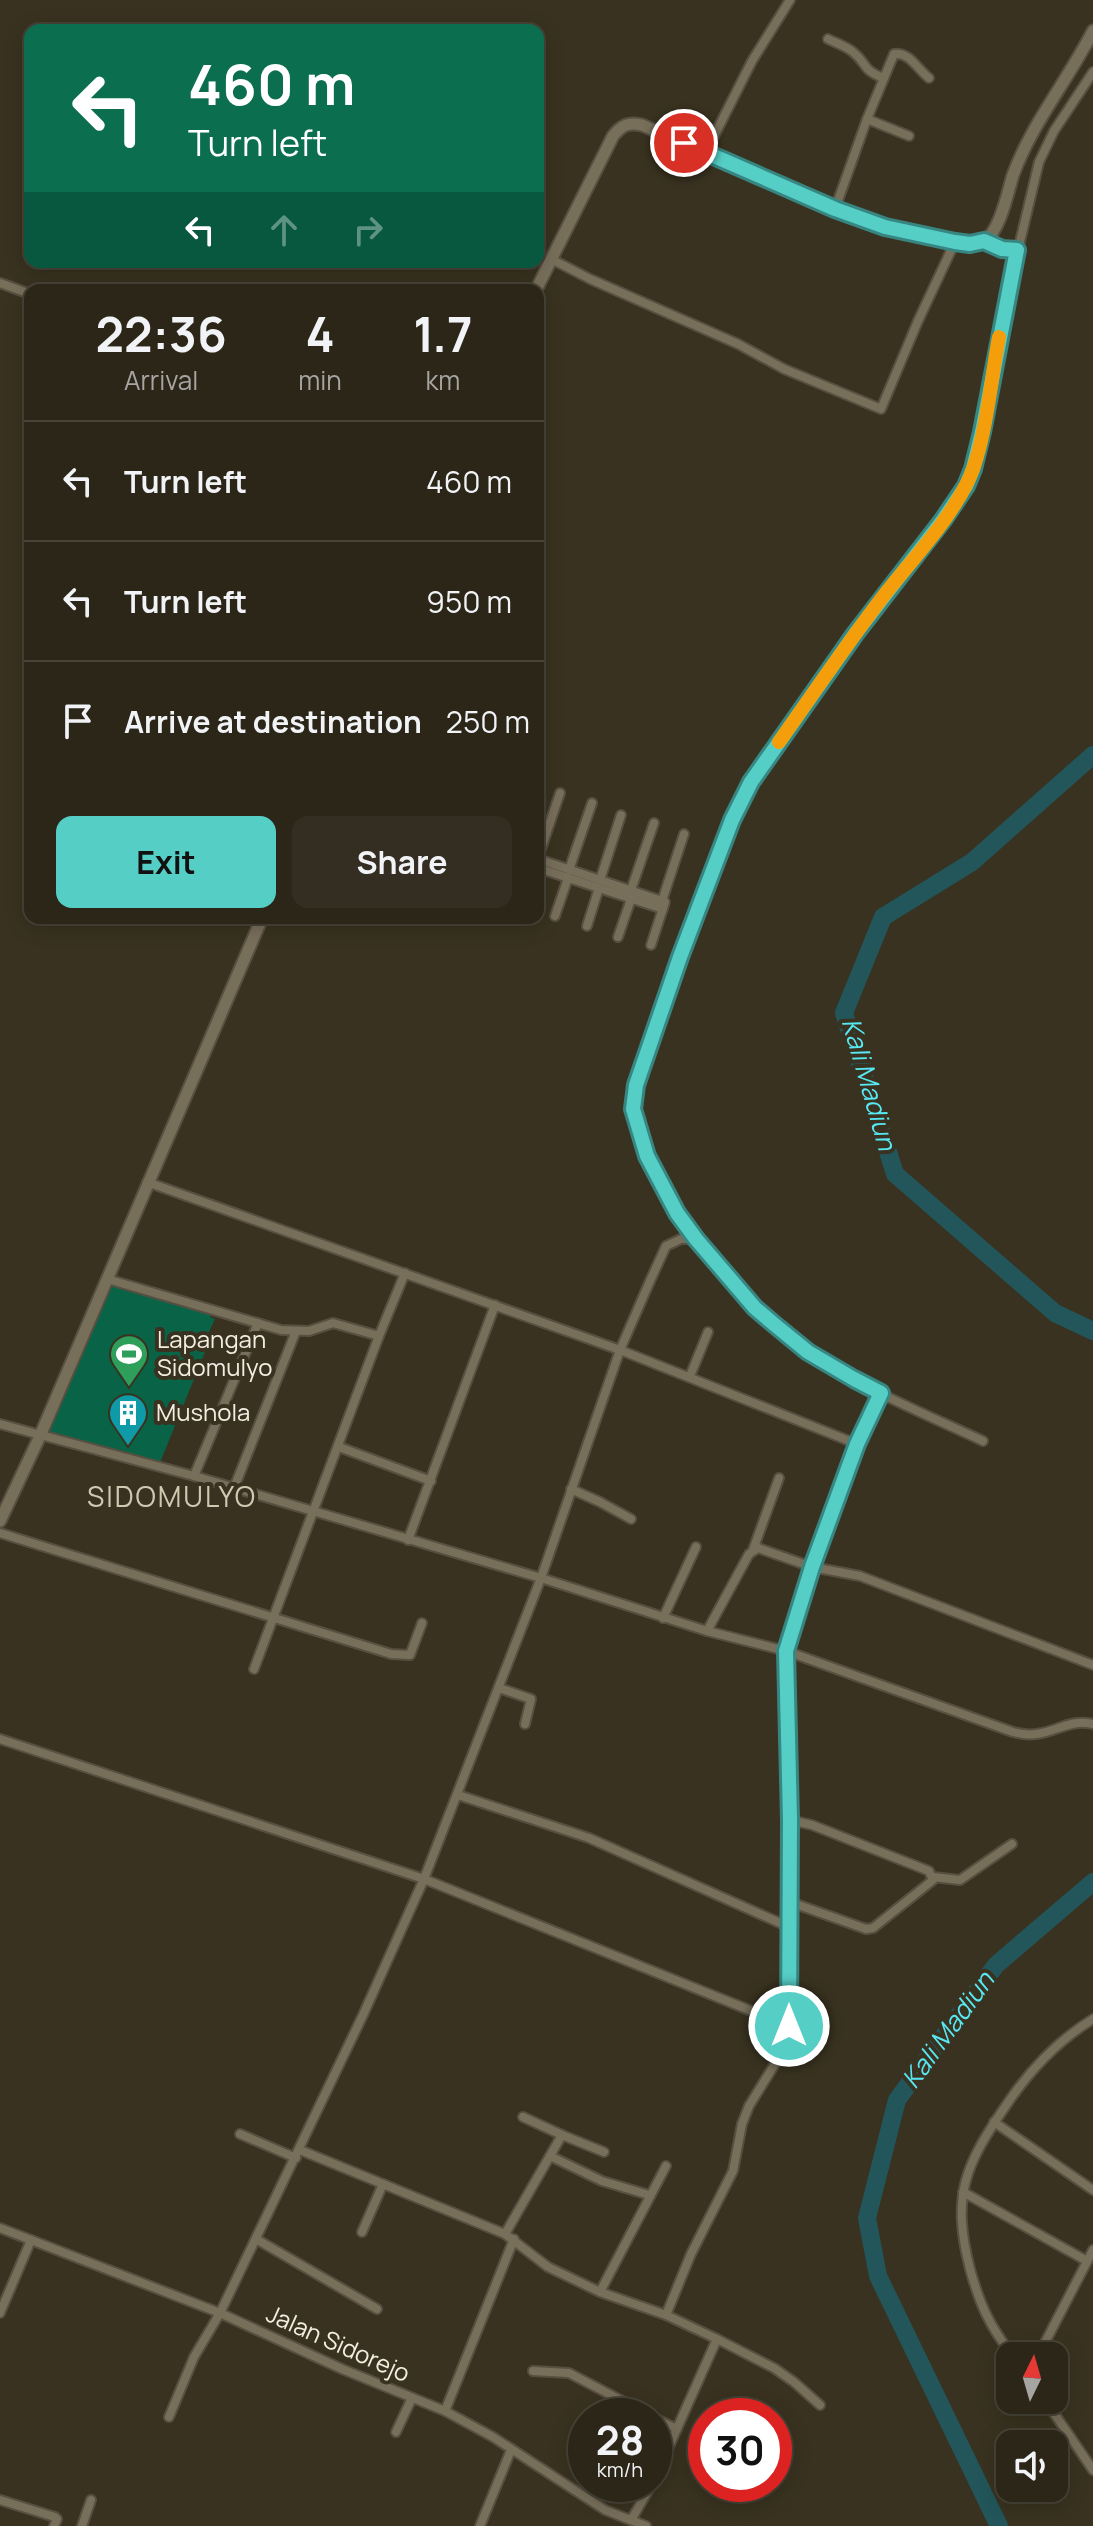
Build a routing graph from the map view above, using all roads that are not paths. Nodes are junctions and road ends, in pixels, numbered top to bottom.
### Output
1 (790, 0) edge
2 (1093, 31) edge
3 (828, 39) dead end
4 (1093, 72) edge
5 (883, 78) junction
6 (929, 78) dead end
7 (867, 119) junction
8 (909, 136) dead end
9 (706, 152) junction
10 (835, 209) junction
11 (984, 241) junction
12 (955, 242) junction
13 (1017, 250) junction
14 (551, 259) junction
15 (0, 283) edge
16 (539, 284) edge
17 (24, 292) edge
18 (560, 793) dead end
19 (592, 803) dead end
20 (621, 815) dead end
21 (654, 823) dead end
22 (684, 834) dead end
23 (544, 840) edge
24 (544, 861) edge
25 (544, 869) edge
26 (569, 874) junction
27 (600, 884) junction
28 (631, 894) junction
29 (663, 905) junction
30 (555, 916) dead end
31 (259, 924) edge
32 (587, 926) dead end
33 (618, 937) dead end
34 (651, 945) dead end
35 (147, 1182) junction
36 (696, 1239) junction
37 (405, 1273) junction
38 (107, 1279) junction
39 (495, 1305) junction
40 (258, 1323) junction
41 (296, 1331) junction
42 (708, 1332) dead end
43 (379, 1336) junction
44 (620, 1350) junction
45 (690, 1376) junction
46 (881, 1393) junction
47 (0, 1424) edge
48 (40, 1436) junction
49 (983, 1441) dead end
50 (857, 1444) junction
51 (339, 1447) junction
52 (194, 1476) junction
53 (779, 1478) dead end
54 (431, 1481) junction
55 (234, 1488) junction
56 (571, 1489) junction
57 (314, 1512) junction
58 (631, 1519) dead end
59 (0, 1521) edge
60 (0, 1533) edge
61 (408, 1540) junction
62 (696, 1547) dead end
63 (753, 1550) junction
64 (812, 1567) junction
65 (541, 1578) junction
66 (273, 1618) junction
67 (663, 1618) junction
68 (422, 1623) dead end
69 (707, 1631) junction
70 (786, 1651) junction
71 (1093, 1665) edge
72 (254, 1669) dead end
73 (499, 1688) junction
74 (525, 1724) dead end
75 (1093, 1724) edge
76 (0, 1739) edge
77 (458, 1795) junction
78 (790, 1820) junction
79 (1012, 1844) dead end
80 (933, 1877) junction
81 (424, 1879) junction
82 (790, 1902) junction
83 (789, 1927) junction
84 (1093, 2019) edge
85 (789, 2026) junction
86 (523, 2117) dead end
87 (994, 2122) junction
88 (240, 2134) dead end
89 (562, 2135) junction
90 (604, 2152) dead end
91 (298, 2154) junction
92 (550, 2156) junction
93 (666, 2166) dead end
94 (383, 2184) junction
95 (1093, 2190) edge
96 (963, 2192) junction
97 (649, 2195) junction
98 (0, 2228) edge
99 (362, 2232) dead end
100 (510, 2236) junction
101 (256, 2239) junction
102 (31, 2240) junction
103 (1093, 2250) edge
104 (1087, 2261) junction
105 (600, 2292) junction
106 (377, 2309) dead end
107 (0, 2313) edge
108 (220, 2313) junction
109 (666, 2315) junction
110 (717, 2339) junction
111 (1002, 2342) edge
112 (1045, 2342) edge
113 (533, 2371) dead end
114 (412, 2398) junction
115 (616, 2398) edge
116 (820, 2405) dead end
117 (445, 2411) junction
118 (1055, 2414) edge
119 (169, 2417) dead end
120 (672, 2427) edge
121 (677, 2429) junction
122 (396, 2432) dead end
123 (672, 2440) edge
124 (511, 2450) junction
125 (1093, 2470) edge
126 (0, 2500) edge
127 (91, 2500) dead end
128 (641, 2502) edge
129 (631, 2520) junction
130 (54, 2526) edge
131 (82, 2526) edge
132 (480, 2526) edge
133 (646, 2526) edge

1 - 9 street
2 - 11 main road
3 - 5 street
4 - 13 street
5 - 6 street
5 - 7 street
7 - 8 street
7 - 10 street
9 - 10 main road
9 - 14 main road
10 - 12 main road
11 - 12 main road
11 - 13 street
12 - 14 street
13 - 36 street
14 - 16 main road
15 - 17 street
18 - 23 street
19 - 26 street
20 - 27 street
21 - 28 street
22 - 29 street
24 - 26 street
25 - 26 street
26 - 27 street
26 - 30 street
27 - 28 street
27 - 32 street
28 - 29 street
28 - 33 street
29 - 34 street
31 - 35 main road
35 - 37 street
35 - 38 main road
36 - 44 street
36 - 46 street
37 - 39 street
37 - 43 street
38 - 40 street
38 - 48 main road
39 - 44 street
39 - 54 street
40 - 41 street
40 - 52 street
41 - 43 street
41 - 55 street
42 - 45 street
43 - 51 street
44 - 45 street
44 - 56 street
45 - 50 street
46 - 49 street
46 - 50 street
47 - 48 street
48 - 52 street
48 - 59 main road
50 - 64 street
51 - 54 street
51 - 57 street
52 - 55 street
53 - 63 street
54 - 61 street
55 - 57 street
56 - 58 street
56 - 65 street
57 - 61 street
57 - 66 street
60 - 66 street
61 - 65 street
62 - 67 street
63 - 64 street
63 - 69 street
64 - 70 street
64 - 71 street
65 - 67 street
65 - 73 street
66 - 68 street
66 - 72 street
67 - 69 street
69 - 70 street
70 - 75 street
70 - 78 street
73 - 74 street
73 - 77 street
76 - 81 street
77 - 81 street
77 - 83 street
78 - 80 street
78 - 82 street
79 - 80 street
80 - 82 street
81 - 85 street
81 - 91 street
82 - 83 street
83 - 85 street
84 - 87 street
85 - 109 street
86 - 89 street
87 - 95 street
87 - 96 street
88 - 91 street
89 - 90 street
89 - 92 street
91 - 94 street
91 - 101 street
92 - 97 street
92 - 100 street
93 - 97 street
94 - 99 street
94 - 100 street
96 - 104 street
96 - 111 street
97 - 105 street
98 - 102 street, Jalan Sidorejo
100 - 105 street
100 - 117 street
101 - 106 street
101 - 108 street
102 - 107 street
102 - 108 street, Jalan Sidorejo
103 - 104 street
104 - 112 street
105 - 109 street
108 - 114 street, Jalan Sidorejo
108 - 119 street
109 - 110 street
110 - 116 street
110 - 121 street
113 - 115 street
114 - 117 street, Jalan Sidorejo
114 - 122 street
117 - 124 street, Jalan Sidorejo
118 - 125 street
120 - 121 street
121 - 123 street
124 - 129 street, Jalan Sidorejo
124 - 132 street
126 - 130 street
127 - 131 street
128 - 129 street
129 - 133 street, Jalan Sidorejo

